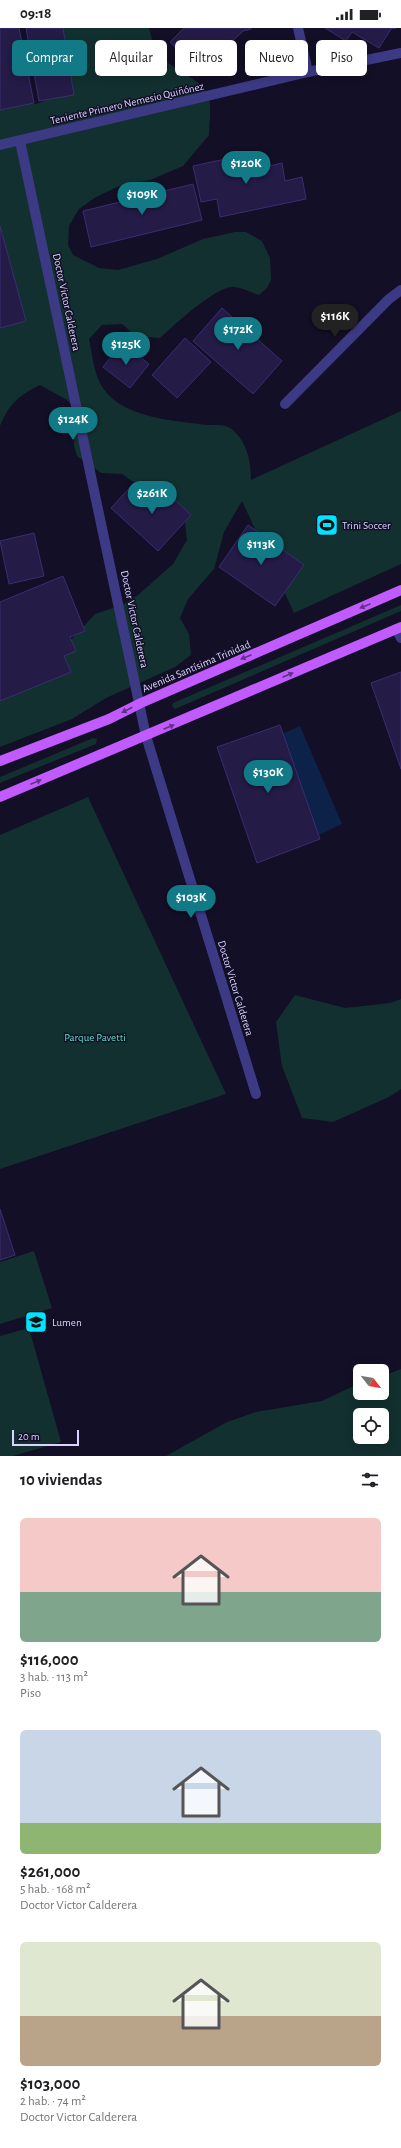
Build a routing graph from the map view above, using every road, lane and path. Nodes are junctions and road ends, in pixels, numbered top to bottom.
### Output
1 (298, 28) edge
2 (301, 40) edge
3 (401, 52) edge
4 (308, 72) edge
5 (291, 76) edge
6 (20, 141) junction
7 (0, 145) edge
8 (401, 290) edge
9 (284, 404) dead end
10 (401, 590) edge
11 (399, 631) edge
12 (141, 703) junction
13 (146, 736) junction
14 (0, 761) edge
15 (0, 797) edge
16 (256, 1094) dead end

1 - 2 street
3 - 4 street, Teniente Primero Nemesio Quiñónez
5 - 6 street, Teniente Primero Nemesio Quiñónez
6 - 7 street, Teniente Primero Nemesio Quiñónez
6 - 12 street, Doctor Victor Calderera
8 - 9 street
10 -> 12 main road, Avenida Santísima Trinidad
13 -> 11 main road
12 - 13 street, Doctor Victor Calderera
12 -> 14 main road, Avenida Santísima Trinidad
15 -> 13 main road
13 - 16 street, Doctor Victor Calderera

